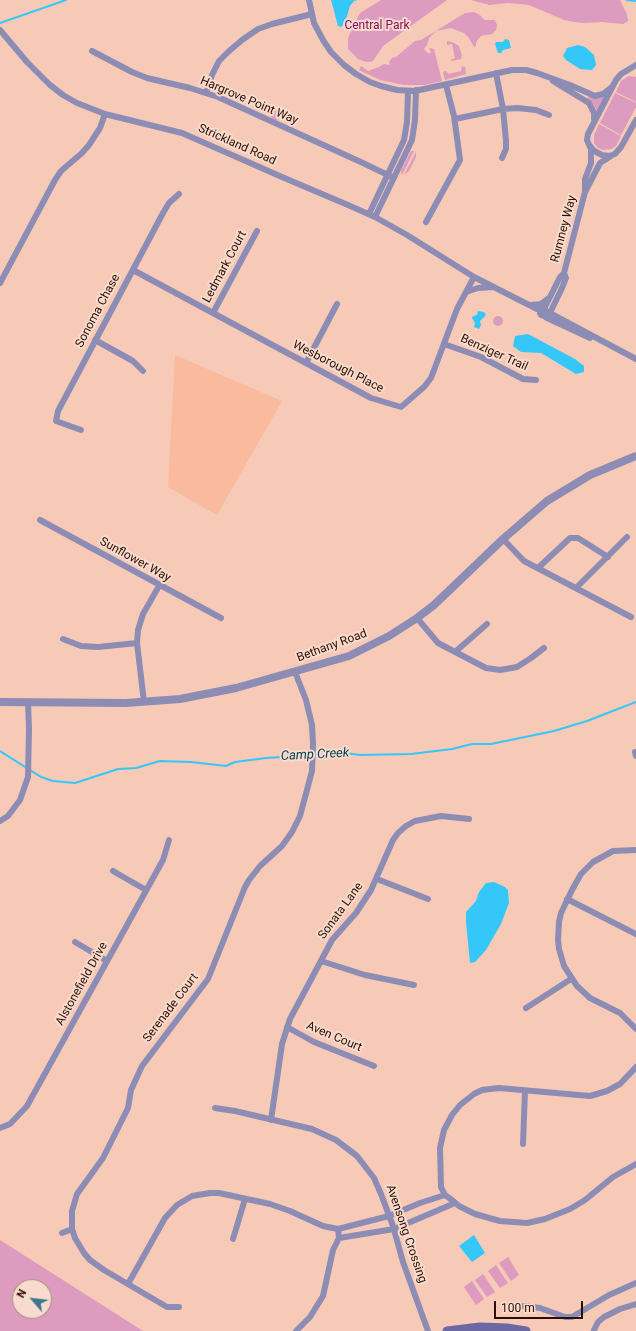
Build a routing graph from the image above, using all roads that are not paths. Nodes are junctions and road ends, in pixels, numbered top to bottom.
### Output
1 (309, 0) edge
2 (312, 14) junction
3 (0, 30) edge
4 (92, 52) dead end
5 (636, 65) edge
6 (627, 71) junction
7 (636, 72) edge
8 (496, 73) junction
9 (543, 75) junction
10 (446, 85) junction
11 (613, 86) junction
12 (408, 90) junction
13 (416, 90) junction
14 (206, 93) junction
15 (503, 109) junction
16 (105, 114) junction
17 (549, 115) dead end
18 (455, 119) junction
19 (636, 120) edge
20 (594, 121) junction
21 (634, 127) edge
22 (590, 147) junction
23 (610, 156) junction
24 (502, 158) dead end
25 (387, 175) junction
26 (394, 178) junction
27 (585, 192) junction
28 (179, 194) dead end
29 (369, 214) junction
30 (376, 217) junction
31 (426, 222) dead end
32 (257, 231) dead end
33 (133, 270) junction
34 (564, 273) junction
35 (474, 277) junction
36 (0, 283) edge
37 (495, 287) junction
38 (466, 292) junction
39 (553, 292) junction
40 (557, 300) junction
41 (524, 303) junction
42 (337, 304) dead end
43 (213, 313) junction
44 (545, 314) junction
45 (566, 321) junction
46 (95, 340) junction
47 (444, 344) junction
48 (621, 351) junction
49 (636, 359) edge
50 (306, 363) junction
51 (143, 371) dead end
52 (536, 380) dead end
53 (81, 430) dead end
54 (636, 456) edge
55 (40, 520) dead end
56 (627, 537) dead end
57 (503, 539) junction
58 (608, 557) junction
59 (538, 568) junction
60 (159, 586) junction
61 (576, 588) junction
62 (631, 617) dead end
63 (220, 618) dead end
64 (417, 618) junction
65 (487, 624) dead end
66 (63, 639) dead end
67 (136, 643) junction
68 (544, 648) dead end
69 (455, 652) junction
70 (295, 672) junction
71 (0, 702) edge
72 (28, 702) junction
73 (144, 702) junction
74 (469, 819) dead end
75 (0, 821) edge
76 (169, 840) dead end
77 (636, 850) edge
78 (113, 871) dead end
79 (377, 878) junction
80 (146, 890) junction
81 (428, 899) dead end
82 (567, 899) junction
83 (636, 934) edge
84 (75, 942) dead end
85 (321, 960) junction
86 (107, 961) junction
87 (571, 979) junction
88 (414, 985) dead end
89 (526, 1008) dead end
90 (287, 1027) junction
91 (636, 1029) edge
92 (374, 1066) dead end
93 (636, 1067) edge
94 (525, 1091) junction
95 (215, 1108) dead end
96 (271, 1120) junction
97 (0, 1128) edge
98 (523, 1144) dead end
99 (636, 1164) edge
100 (445, 1194) junction
101 (245, 1199) junction
102 (455, 1203) junction
103 (389, 1216) junction
104 (72, 1229) junction
105 (338, 1229) junction
106 (394, 1229) junction
107 (62, 1233) dead end
108 (339, 1238) junction
109 (233, 1239) dead end
110 (636, 1283) edge
111 (128, 1284) junction
112 (636, 1304) edge
113 (523, 1306) dead end
114 (179, 1307) dead end
115 (296, 1331) edge
116 (428, 1331) edge
117 (447, 1331) edge
118 (526, 1331) edge
119 (593, 1331) edge

1 - 2 street
2 - 12 street
2 - 14 street
3 - 16 street, Strickland Road
4 - 14 street, Hargrove Point Way
5 - 6 street, Rumney Way
6 - 7 street
6 - 11 street, Rumney Way
8 - 9 street
8 - 10 street
8 - 15 street
9 - 11 street
9 - 20 street
10 - 13 street
10 - 18 street
11 - 20 street, Rumney Way
12 - 13 street
12 - 25 street
13 - 26 street
14 - 25 street, Hargrove Point Way
15 - 17 street
15 - 18 street
15 - 24 street
16 - 29 street, Strickland Road
16 - 36 street
18 - 31 street
19 - 21 street, Rumney Way
20 - 22 street, Rumney Way
21 - 23 street, Rumney Way
22 - 23 street
22 - 27 street, Rumney Way
23 - 27 street, Rumney Way
25 - 26 street, Hargrove Point Way
25 - 29 street
26 - 30 street
27 - 34 street, Rumney Way
28 - 33 street, Sonoma Chase
29 - 30 street, Strickland Road
30 - 35 street, Strickland Road
32 - 43 street, Ledmark Court
33 - 43 street, Wesborough Place
33 - 46 street, Sonoma Chase
34 - 39 street, Rumney Way
34 - 40 street, Rumney Way
35 - 37 street, Strickland Road
35 - 38 street, Wesborough Place
37 - 38 street
37 - 41 street, Strickland Road
38 - 47 street, Wesborough Place
39 - 41 street, Rumney Way
39 - 44 street, Rumney Way
40 - 44 street, Rumney Way
40 - 45 street
41 - 44 street, Strickland Road
42 - 50 street
43 - 50 street, Wesborough Place
44 - 45 street
44 - 48 street
45 - 48 street
46 - 51 street
46 - 53 street, Sonoma Chase
47 - 50 street, Wesborough Place
47 - 52 street, Benziger Trail
48 - 49 street
54 - 57 street, Bethany Road
55 - 60 street, Sunflower Way
56 - 58 street
57 - 59 street
57 - 64 street, Bethany Road
58 - 59 street
58 - 61 street
59 - 61 street
60 - 63 street, Sunflower Way
60 - 67 street
61 - 62 street
64 - 69 street
64 - 70 street, Bethany Road
65 - 69 street
66 - 67 street
67 - 73 street
68 - 69 street
70 - 73 street, Bethany Road
70 - 104 street, Serenade Court
71 - 72 street, Bethany Road
72 - 73 street, Bethany Road
72 - 75 street
74 - 79 street, Sonata Lane
76 - 80 street, Alstonefield Drive
77 - 82 street
78 - 80 street
79 - 81 street
79 - 85 street, Sonata Lane
80 - 86 street, Alstonefield Drive
82 - 83 street
82 - 87 street
84 - 86 street
85 - 88 street
85 - 90 street, Sonata Lane
86 - 97 street, Alstonefield Drive
87 - 89 street
87 - 91 street
90 - 92 street, Aven Court
90 - 96 street, Sonata Lane
93 - 94 street
94 - 98 street
94 - 100 street
95 - 96 street, Avensong Crossing
96 - 103 street, Avensong Crossing
99 - 102 street
100 - 102 street
100 - 103 street
101 - 105 street
101 - 109 street
101 - 111 street
102 - 106 street
103 - 105 street
103 - 106 street, Avensong Crossing
104 - 107 street
104 - 111 street, Serenade Court
105 - 108 street
106 - 108 street
106 - 116 street, Avensong Crossing
108 - 115 street
110 - 113 street
111 - 114 street, Serenade Court
112 - 119 street
117 - 118 main road

